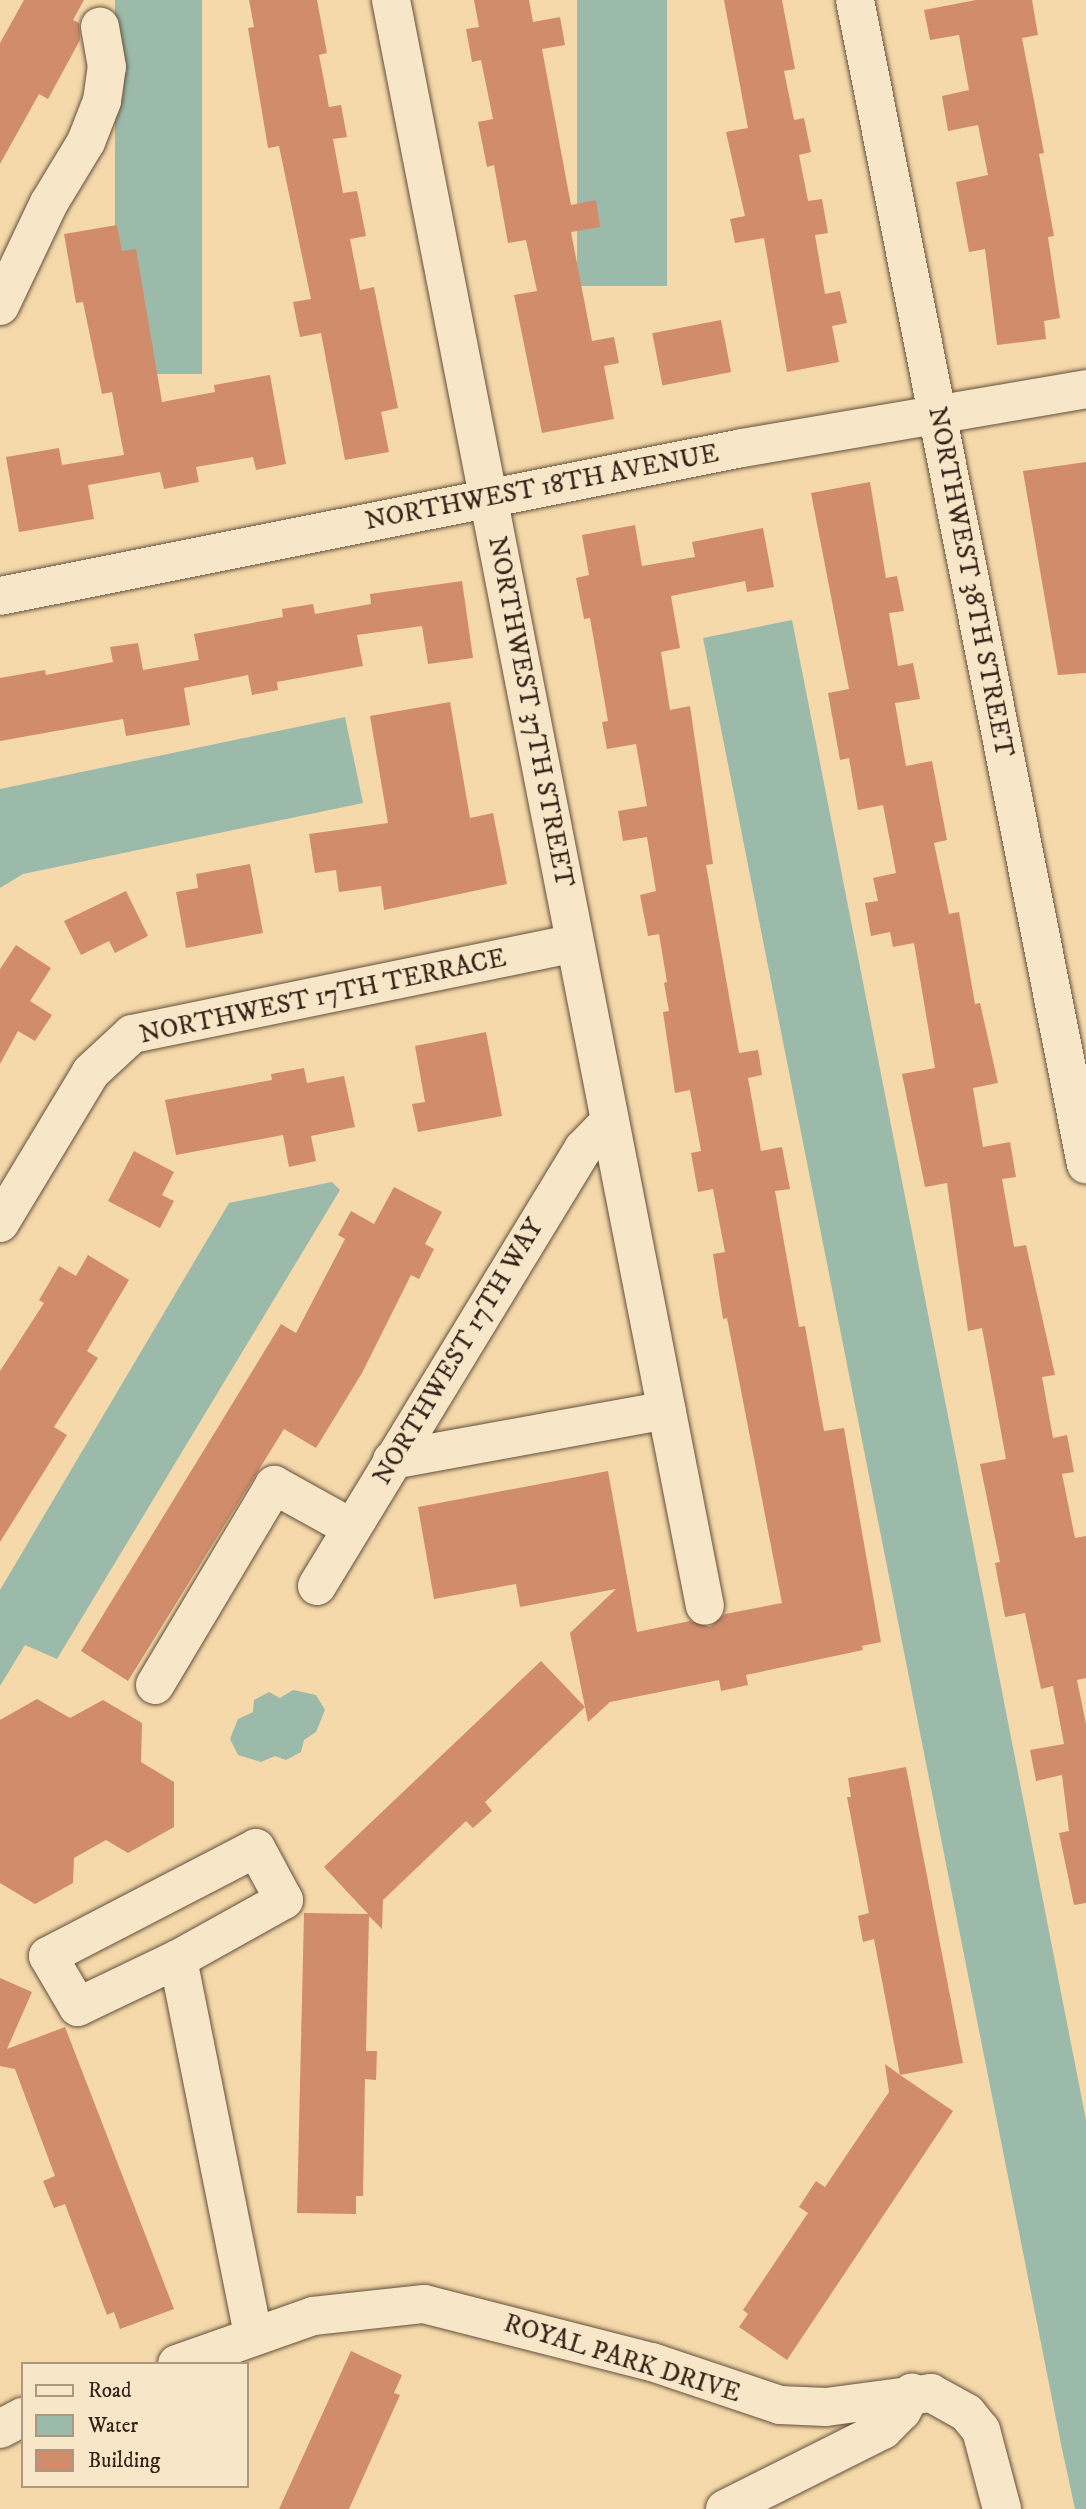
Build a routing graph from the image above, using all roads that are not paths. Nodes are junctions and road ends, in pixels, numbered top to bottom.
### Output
1 (391, 0) edge
2 (855, 0) edge
3 (100, 27) dead end
4 (0, 306) edge
5 (1086, 389) edge
6 (935, 414) junction
7 (489, 499) junction
8 (0, 596) edge
9 (575, 943) junction
10 (608, 1124) junction
11 (1086, 1164) edge
12 (0, 1223) edge
13 (667, 1417) junction
14 (392, 1460) junction
15 (352, 1528) junction
16 (317, 1586) dead end
17 (705, 1605) dead end
18 (155, 1685) dead end
19 (178, 1959) junction
20 (253, 2335) junction
21 (182, 2362) edge
22 (912, 2392) junction
23 (21, 2418) edge
24 (0, 2428) edge
25 (725, 2509) edge
26 (1002, 2509) edge

1 - 7 street, NORTHWEST 37TH STREET
2 - 6 street, NORTHWEST 38TH STREET
3 - 4 street
5 - 6 street, NORTHWEST 18TH AVENUE
6 - 7 street, NORTHWEST 18TH AVENUE
6 - 11 street, NORTHWEST 38TH STREET
7 - 8 street, NORTHWEST 18TH AVENUE
7 - 9 street, NORTHWEST 37TH STREET
9 - 10 street, NORTHWEST 37TH STREET
9 - 12 street, NORTHWEST 17TH TERRACE
10 - 13 street, NORTHWEST 37TH STREET
10 - 14 street, NORTHWEST 17TH WAY
13 - 14 street
13 - 17 street, NORTHWEST 37TH STREET
14 - 15 street, NORTHWEST 17TH WAY
15 - 16 street, NORTHWEST 17TH WAY
15 - 18 street
19 - 19 street
19 - 20 street
20 - 21 street, ROYAL PARK DRIVE
20 - 22 street, ROYAL PARK DRIVE
22 - 25 street
22 - 26 street, ROYAL PARK DRIVE
23 - 24 street

